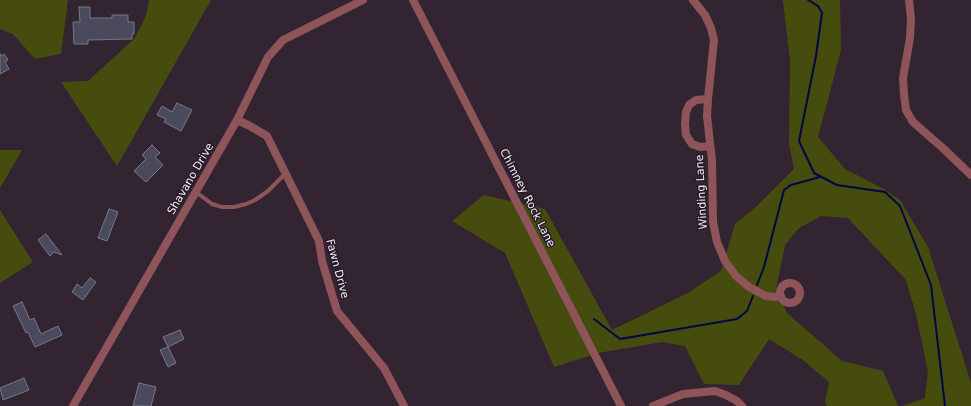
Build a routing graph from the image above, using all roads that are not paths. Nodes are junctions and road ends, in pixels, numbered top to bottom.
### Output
1 (363, 0) edge
2 (413, 0) edge
3 (693, 0) edge
4 (909, 0) edge
5 (708, 99) junction
6 (238, 120) junction
7 (710, 146) junction
8 (285, 174) junction
9 (971, 175) edge
10 (196, 192) junction
11 (781, 296) dead end
12 (73, 406) edge
13 (404, 406) edge
14 (621, 406) edge
15 (652, 406) edge
16 (742, 406) edge

1 - 6 street, Shavano Drive
2 - 14 street, Chimney Rock Lane
3 - 5 street, Winding Lane
4 - 9 street
5 - 7 street, Winding Lane
5 - 7 street, Winding Lane
6 - 8 street, Fawn Drive
6 - 10 street, Shavano Drive
7 - 11 street, Winding Lane
8 - 10 lane
8 - 13 street, Fawn Drive
10 - 12 street, Shavano Drive
15 - 16 street

